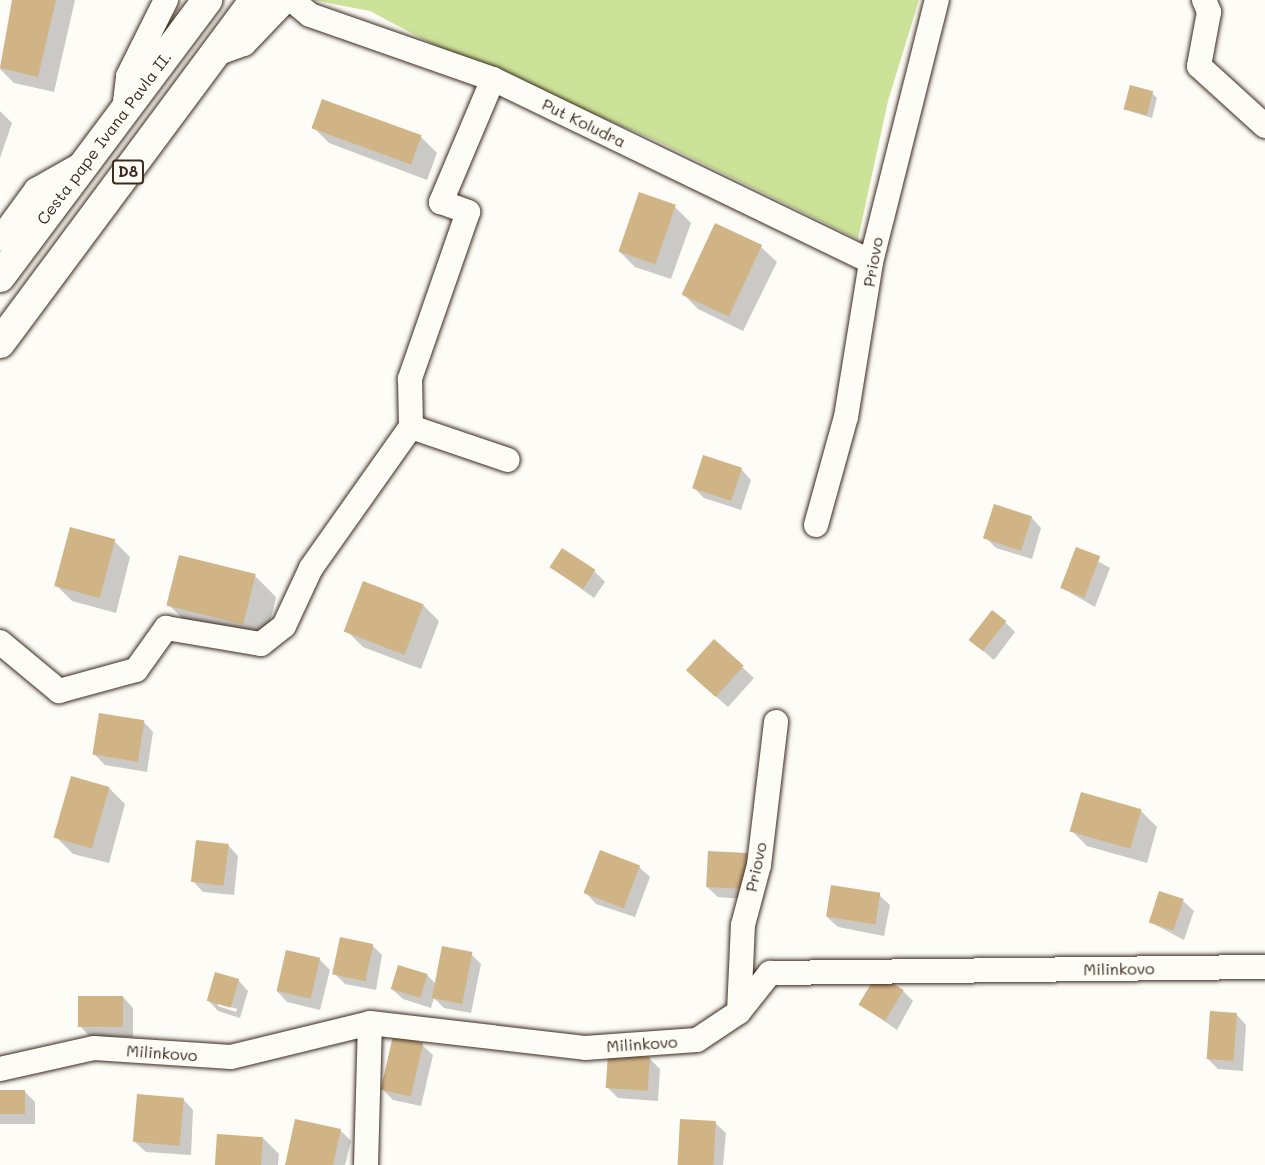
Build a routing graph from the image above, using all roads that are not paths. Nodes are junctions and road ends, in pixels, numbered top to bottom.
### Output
1 (166, 0) edge
2 (207, 0) edge
3 (255, 0) edge
4 (286, 0) edge
5 (292, 0) edge
6 (937, 0) edge
7 (1204, 0) edge
8 (216, 54) junction
9 (493, 79) junction
10 (124, 110) junction
11 (1265, 126) edge
12 (87, 161) junction
13 (7, 220) edge
14 (0, 239) edge
15 (871, 262) junction
16 (0, 277) edge
17 (0, 343) edge
18 (411, 427) junction
19 (508, 460) dead end
20 (816, 525) dead end
21 (0, 642) edge
22 (776, 722) dead end
23 (1265, 967) edge
24 (739, 1011) junction
25 (370, 1023) junction
26 (0, 1069) edge
27 (366, 1165) edge

1 - 10 street
2 - 10 main road, Cesta pape Ivana Pavla II. / D8
3 - 8 main road, D8
4 - 8 street
5 - 9 street, Put Koludra
6 - 15 street, Priovo
7 - 11 street
8 - 17 main road, D8
9 - 15 street, Put Koludra
9 - 18 street
10 - 12 main road, Cesta pape Ivana Pavla II. / D8
12 - 13 street
12 - 16 main road, Cesta pape Ivana Pavla II. / D8
13 - 14 street
15 - 20 street, Priovo
18 - 19 street
18 - 21 street
22 - 24 street, Priovo
23 - 24 street, Milinkovo
24 - 25 street, Milinkovo
25 - 26 street, Milinkovo
25 - 27 street

